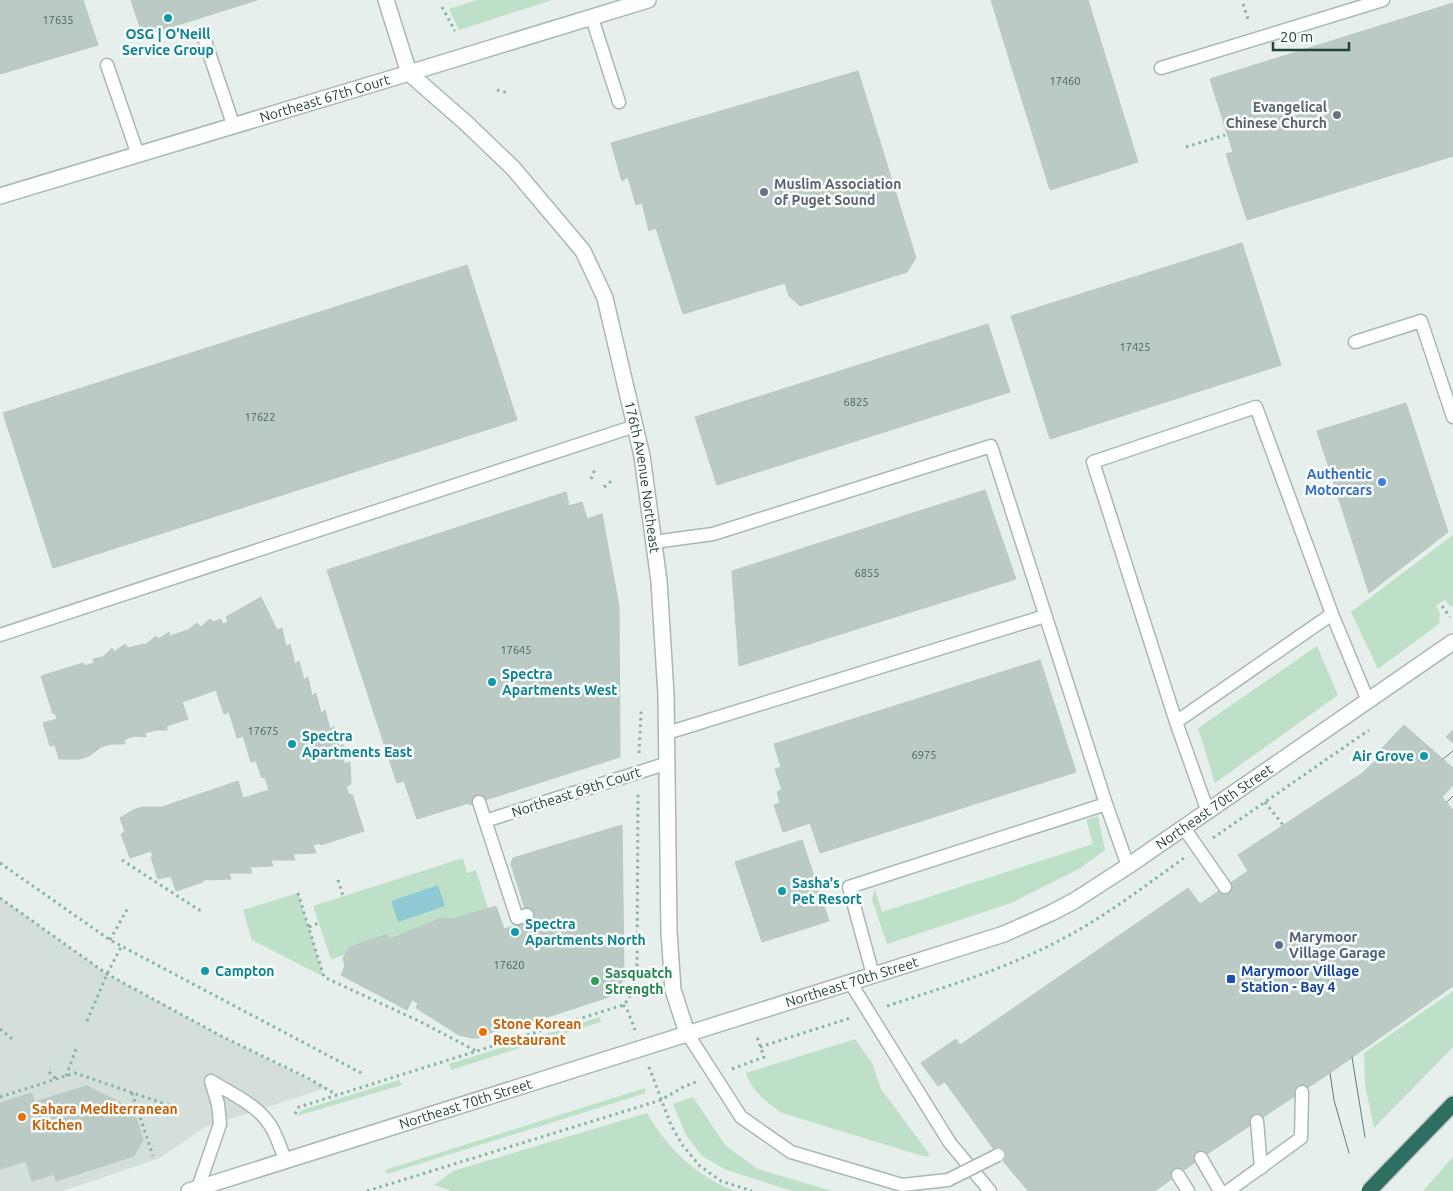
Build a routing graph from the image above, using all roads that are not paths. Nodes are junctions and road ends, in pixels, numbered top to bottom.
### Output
1 (386, 0) edge
2 (648, 0) edge
3 (1383, 0) edge
4 (592, 18) junction
5 (202, 35) dead end
6 (107, 64) dead end
7 (1161, 68) dead end
8 (409, 73) junction
9 (618, 102) dead end
10 (234, 127) junction
11 (138, 155) junction
12 (0, 196) edge
13 (1355, 342) dead end
14 (1453, 417) edge
15 (635, 426) junction
16 (654, 542) junction
17 (1332, 614) junction
18 (1045, 616) junction
19 (0, 635) edge
20 (1453, 642) edge
21 (1368, 701) junction
22 (1176, 722) junction
23 (667, 733) junction
24 (668, 763) junction
25 (479, 802) dead end
26 (1106, 804) junction
27 (1208, 812) junction
28 (485, 821) junction
29 (1184, 828) junction
30 (1128, 866) junction
31 (1225, 887) dead end
32 (527, 915) dead end
33 (873, 975) junction
34 (850, 982) junction
35 (687, 1033) junction
36 (1302, 1092) dead end
37 (1453, 1104) edge
38 (1257, 1121) dead end
39 (998, 1154) dead end
40 (1201, 1158) dead end
41 (286, 1161) junction
42 (1261, 1168) junction
43 (1178, 1175) dead end
44 (194, 1190) edge
45 (990, 1191) edge
46 (1188, 1191) edge
47 (1220, 1191) edge
48 (1228, 1191) edge
49 (1369, 1191) edge

1 - 8 street
2 - 4 street, Northeast 67th Court
3 - 7 lane
4 - 8 street, Northeast 67th Court
4 - 9 lane
5 - 10 lane
6 - 11 lane
8 - 10 street, Northeast 67th Court
8 - 15 street, 176th Avenue Northeast
10 - 11 street, Northeast 67th Court
11 - 12 street, Northeast 67th Court
13 - 14 lane
15 - 16 street, 176th Avenue Northeast
15 - 19 lane
16 - 18 lane
16 - 23 street, 176th Avenue Northeast
17 - 21 lane
17 - 22 lane
17 - 22 lane
18 - 23 lane
18 - 26 lane
20 - 21 street, Northeast 70th Street
21 - 27 street, Northeast 70th Street
22 - 27 lane
23 - 24 street, 176th Avenue Northeast
24 - 28 lane, Northeast 69th Court
24 - 35 street, 176th Avenue Northeast
25 - 28 lane
26 - 30 lane
26 - 33 lane
27 - 29 street, Northeast 70th Street
28 - 32 lane
29 - 30 street, Northeast 70th Street
29 - 31 lane
30 - 33 street, Northeast 70th Street
33 - 34 street, Northeast 70th Street
34 - 35 street, Northeast 70th Street
34 - 45 lane
35 - 39 lane, bridge
35 - 41 street, Northeast 70th Street
36 - 42 lane
37 - 49 highway, bridge
38 - 42 lane
40 - 47 lane
41 - 44 street, Northeast 70th Street
41 - 44 lane
42 - 48 lane
43 - 46 lane

